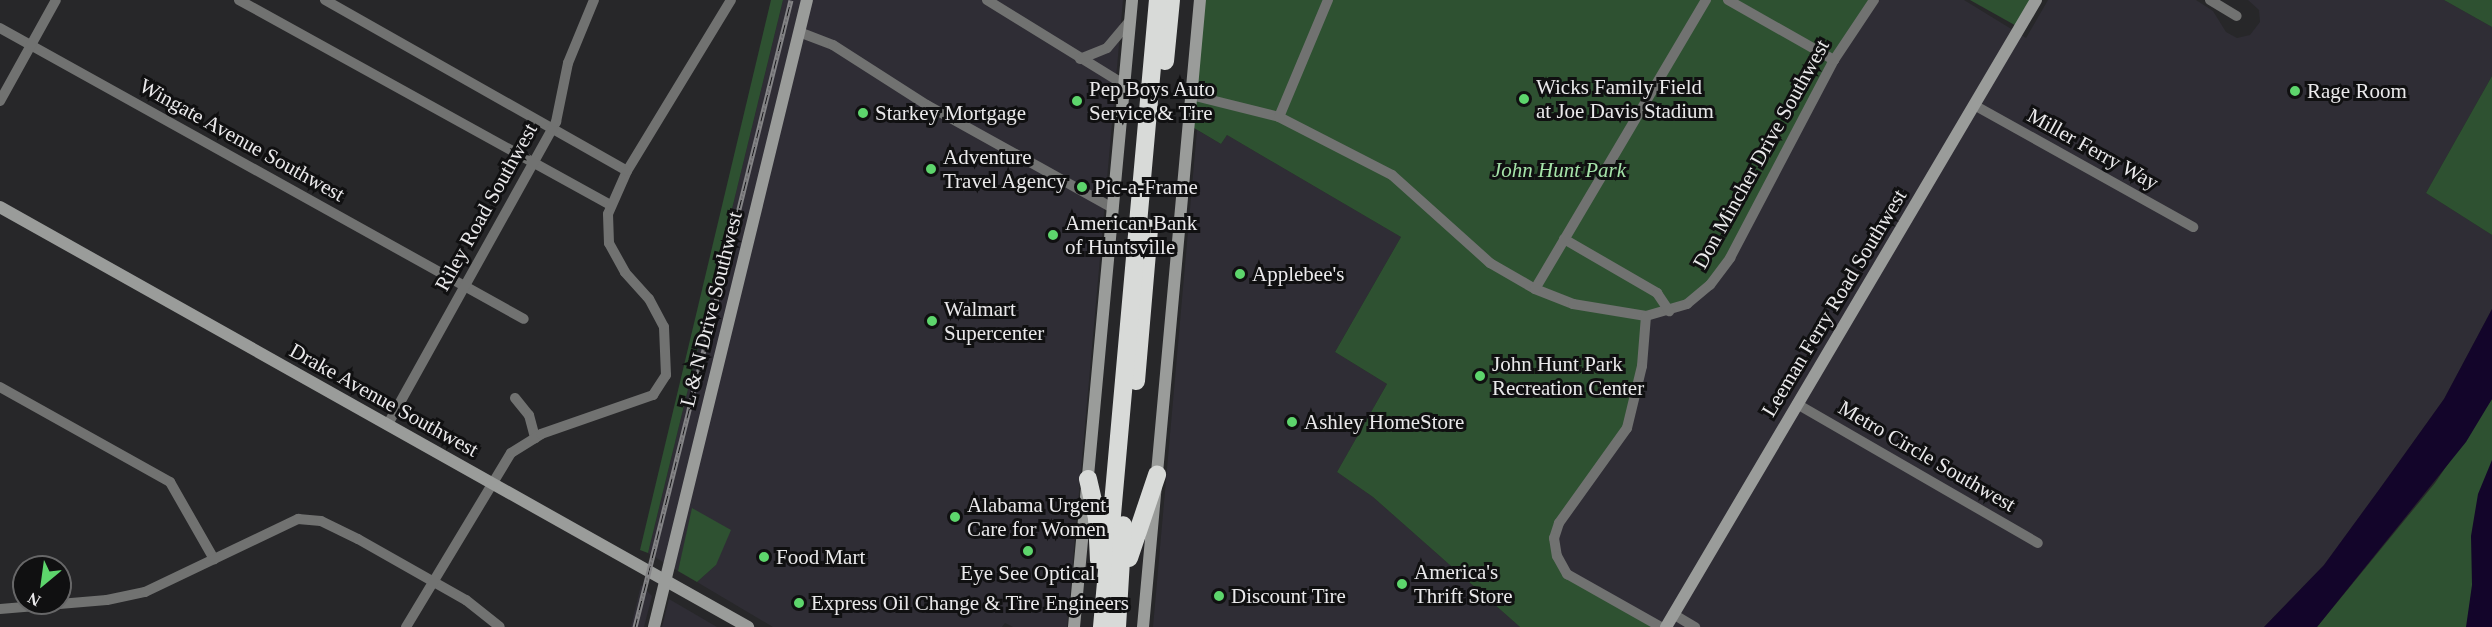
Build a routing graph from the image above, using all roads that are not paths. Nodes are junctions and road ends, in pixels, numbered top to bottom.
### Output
1 (56, 0) edge
2 (239, 0) edge
3 (325, 0) edge
4 (594, 0) edge
5 (731, 0) edge
6 (807, 0) edge
7 (987, 0) edge
8 (1132, 0) edge
9 (1158, 0) edge
10 (1171, 0) edge
11 (1200, 0) edge
12 (1328, 0) edge
13 (1706, 0) edge
14 (1728, 0) edge
15 (1874, 0) edge
16 (2036, 0) edge
17 (2210, 0) edge
18 (2237, 16) dead end
19 (1130, 21) junction
20 (0, 28) edge
21 (799, 32) junction
22 (31, 46) junction
23 (1080, 59) junction
24 (1834, 60) junction
25 (1125, 85) junction
26 (1191, 95) junction
27 (0, 101) edge
28 (1974, 105) junction
29 (1279, 117) junction
30 (553, 129) junction
31 (534, 164) junction
32 (627, 171) junction
33 (610, 205) junction
34 (0, 207) edge
35 (1113, 208) junction
36 (2193, 227) dead end
37 (1564, 238) junction
38 (464, 286) junction
39 (1534, 289) junction
40 (1669, 311) junction
41 (1646, 316) junction
42 (524, 319) dead end
43 (0, 387) edge
44 (515, 398) dead end
45 (1797, 404) junction
46 (388, 424) junction
47 (535, 438) junction
48 (1157, 475) junction
49 (1088, 479) junction
50 (492, 483) junction
51 (2038, 543) dead end
52 (214, 559) junction
53 (666, 579) junction
54 (432, 581) junction
55 (1120, 591) junction
56 (0, 609) edge
57 (1673, 614) junction
58 (496, 624) edge
59 (1108, 624) edge
60 (406, 627) edge
61 (654, 627) edge
62 (748, 627) edge
63 (1074, 627) edge
64 (1143, 627) edge
65 (1661, 627) edge
66 (1666, 627) edge
67 (1695, 627) edge

1 - 22 street
2 - 31 street
3 - 30 street
4 - 30 street, Riley Road Southwest
5 - 32 street
6 - 21 street, L & N Drive Southwest
7 - 23 street
8 - 19 street
9 - 59 highway
10 - 55 highway
11 - 26 street
12 - 29 street
13 - 37 street
14 - 24 street
15 - 24 street, Don Mincher Drive Southwest
16 - 28 street, Leeman Ferry Road Southwest
17 - 18 street
19 - 23 street
19 - 25 street
20 - 22 street, Wingate Avenue Southwest
21 - 35 street
21 - 53 street, L & N Drive Southwest
22 - 27 street
22 - 38 street, Wingate Avenue Southwest
23 - 25 street
24 - 40 street, Don Mincher Drive Southwest
25 - 35 street
26 - 29 street, Don Mincher Drive Southwest
26 - 48 street
28 - 36 street, Miller Ferry Way
28 - 45 street, Leeman Ferry Road Southwest
29 - 39 street, Don Mincher Drive Southwest
30 - 31 street, Riley Road Southwest
30 - 32 street
31 - 33 street
31 - 38 street, Riley Road Southwest
32 - 33 street
33 - 47 street
34 - 46 street, Drake Avenue Southwest
35 - 49 street
37 - 39 street
37 - 40 street
38 - 42 street, Wingate Avenue Southwest
38 - 46 street, Riley Road Southwest
39 - 41 street, Don Mincher Drive Southwest
40 - 41 street, Don Mincher Drive Southwest
41 - 65 street
43 - 52 street
44 - 47 street
45 - 51 street, Metro Circle Southwest
45 - 57 street, Leeman Ferry Road Southwest
46 - 50 street, Drake Avenue Southwest
47 - 50 street
48 - 55 highway
48 - 64 street
49 - 59 highway
49 - 63 street
50 - 53 street, Drake Avenue Southwest
50 - 54 street
52 - 54 street
52 - 56 street
53 - 61 street, L & N Drive Southwest
53 - 62 street, Drake Avenue Southwest
54 - 58 street
54 - 60 street
55 - 59 highway
57 - 66 street, Leeman Ferry Road Southwest
57 - 67 street

